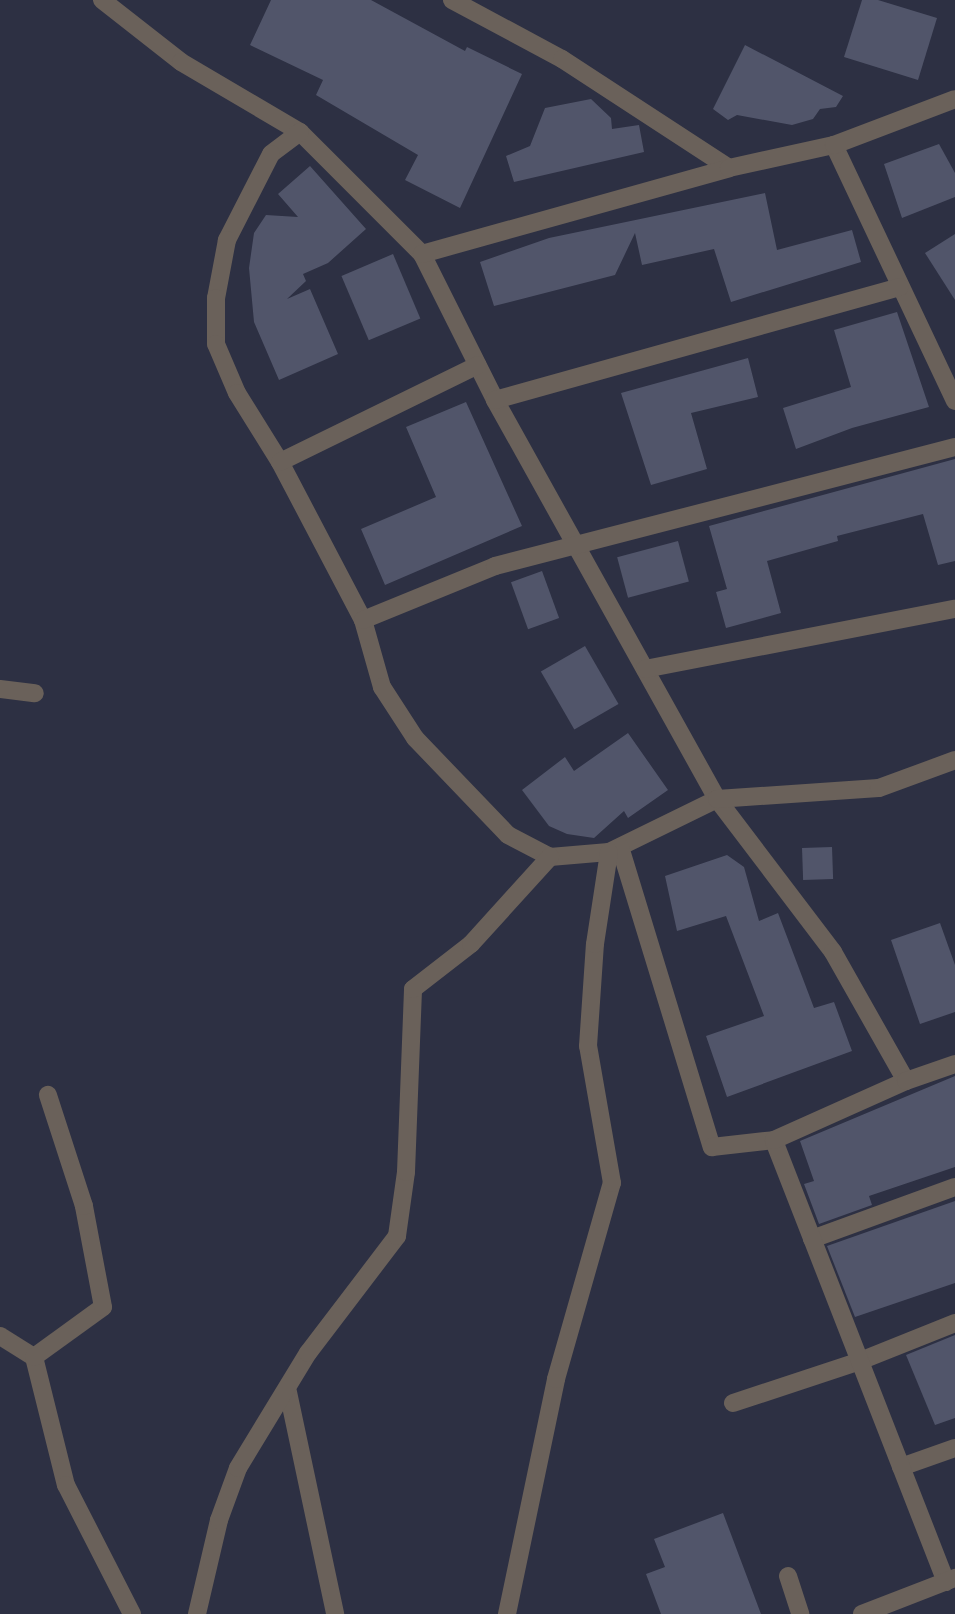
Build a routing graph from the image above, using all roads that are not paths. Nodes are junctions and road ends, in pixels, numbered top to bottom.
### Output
1 (102, 0) edge
2 (452, 0) edge
3 (955, 99) edge
4 (300, 132) junction
5 (834, 145) junction
6 (729, 168) junction
7 (422, 254) junction
8 (900, 287) junction
9 (478, 365) junction
10 (495, 400) junction
11 (955, 401) edge
12 (955, 447) edge
13 (280, 461) junction
14 (577, 545) junction
15 (955, 609) edge
16 (363, 620) junction
17 (645, 669) junction
18 (0, 689) edge
19 (35, 692) dead end
20 (955, 760) edge
21 (717, 799) junction
22 (614, 849) junction
23 (550, 857) junction
24 (955, 1064) edge
25 (906, 1081) junction
26 (48, 1095) dead end
27 (774, 1140) junction
28 (955, 1187) edge
29 (812, 1239) junction
30 (955, 1323) edge
31 (0, 1336) edge
32 (34, 1357) junction
33 (860, 1361) junction
34 (288, 1392) junction
35 (733, 1403) dead end
36 (955, 1448) edge
37 (901, 1467) junction
38 (788, 1576) dead end
39 (950, 1580) edge
40 (132, 1614) edge
41 (197, 1614) edge
42 (335, 1614) edge
43 (507, 1614) edge
44 (800, 1614) edge
45 (862, 1614) edge

1 - 4 street
2 - 6 street
3 - 5 street
4 - 7 street
4 - 13 street
5 - 6 street
5 - 8 street
6 - 7 street
7 - 9 street
8 - 10 street
8 - 11 street
9 - 10 street
9 - 13 street
10 - 14 street
12 - 14 street
13 - 16 street
14 - 16 street
14 - 17 street
15 - 17 street
16 - 23 street
17 - 21 street
18 - 19 street
20 - 21 street
21 - 22 street
21 - 25 street
22 - 23 street
22 - 27 street
22 - 43 street
23 - 34 street
24 - 25 street
25 - 27 street
26 - 32 street
27 - 29 street
28 - 29 street
29 - 33 street
30 - 33 street
31 - 32 street
32 - 40 street
33 - 35 street
33 - 37 street
34 - 41 street
34 - 42 street
36 - 37 street
37 - 39 street
38 - 44 street
39 - 45 street

